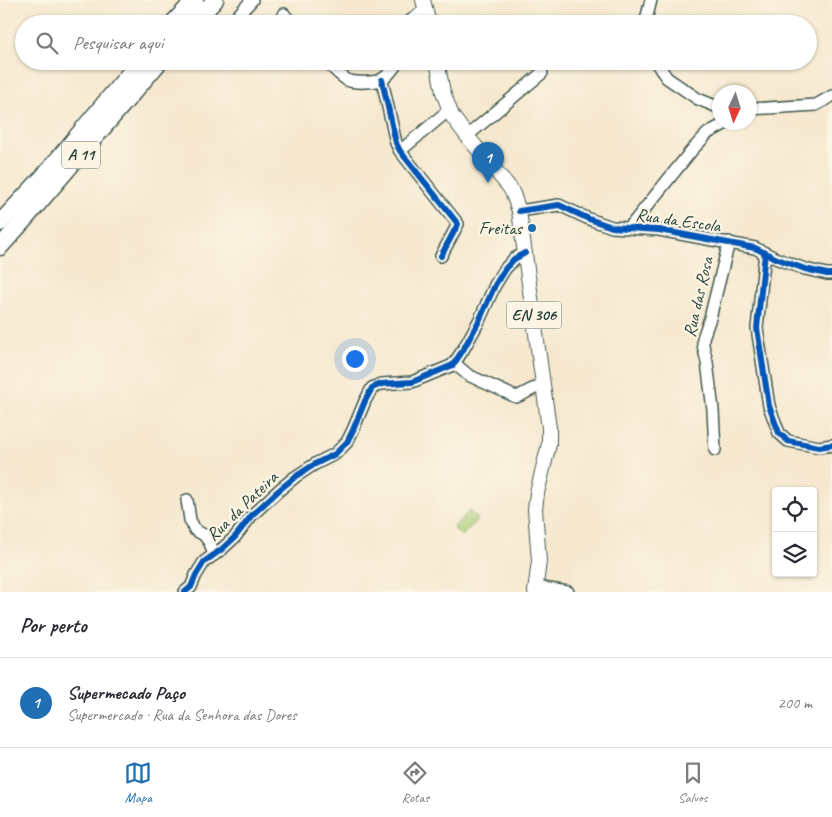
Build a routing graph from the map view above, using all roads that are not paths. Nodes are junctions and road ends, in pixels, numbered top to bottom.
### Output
1 (195, 0) edge
2 (215, 0) edge
3 (252, 0) edge
4 (651, 0) edge
5 (424, 5) edge
6 (181, 15) edge
7 (201, 15) edge
8 (238, 15) edge
9 (415, 15) edge
10 (647, 15) edge
11 (132, 70) edge
12 (152, 70) edge
13 (336, 70) edge
14 (391, 70) edge
15 (439, 70) edge
16 (661, 70) edge
17 (542, 73) dead end
18 (382, 80) junction
19 (832, 96) edge
20 (712, 105) edge
21 (757, 109) edge
22 (449, 110) junction
23 (713, 130) edge
24 (467, 136) junction
25 (400, 152) junction
26 (519, 211) junction
27 (0, 223) edge
28 (630, 227) junction
29 (728, 242) junction
30 (0, 247) edge
31 (525, 253) junction
32 (765, 253) junction
33 (441, 256) dead end
34 (832, 274) edge
35 (454, 363) junction
36 (543, 386) junction
37 (832, 445) edge
38 (715, 450) dead end
39 (187, 500) dead end
40 (214, 555) junction
41 (536, 590) edge
42 (188, 591) edge
43 (568, 592) edge

1 - 6 highway
2 - 7 highway
3 - 8 street
4 - 10 street
5 - 9 street
11 - 27 highway, A 11
12 - 30 highway, A 11
13 - 18 street
14 - 18 street
15 - 22 main road, EN 306
16 - 20 street
17 - 24 street
18 - 25 street
19 - 21 street
22 - 24 main road, EN 306
22 - 25 street
23 - 28 street
24 - 26 main road, EN 306
25 - 33 street
26 - 28 street, Rua da Escola
26 - 31 main road, EN 306
28 - 29 street, Rua da Escola
29 - 32 street, Rua da Escola
29 - 38 street, Rua das Rosa
31 - 35 street
31 - 36 main road, EN 306
32 - 34 street, Rua da Escola
32 - 37 street
35 - 36 street
35 - 40 street, Rua da Pateira
36 - 41 main road, EN 306
39 - 40 street
40 - 42 street, Rua da Pateira
41 - 43 street

